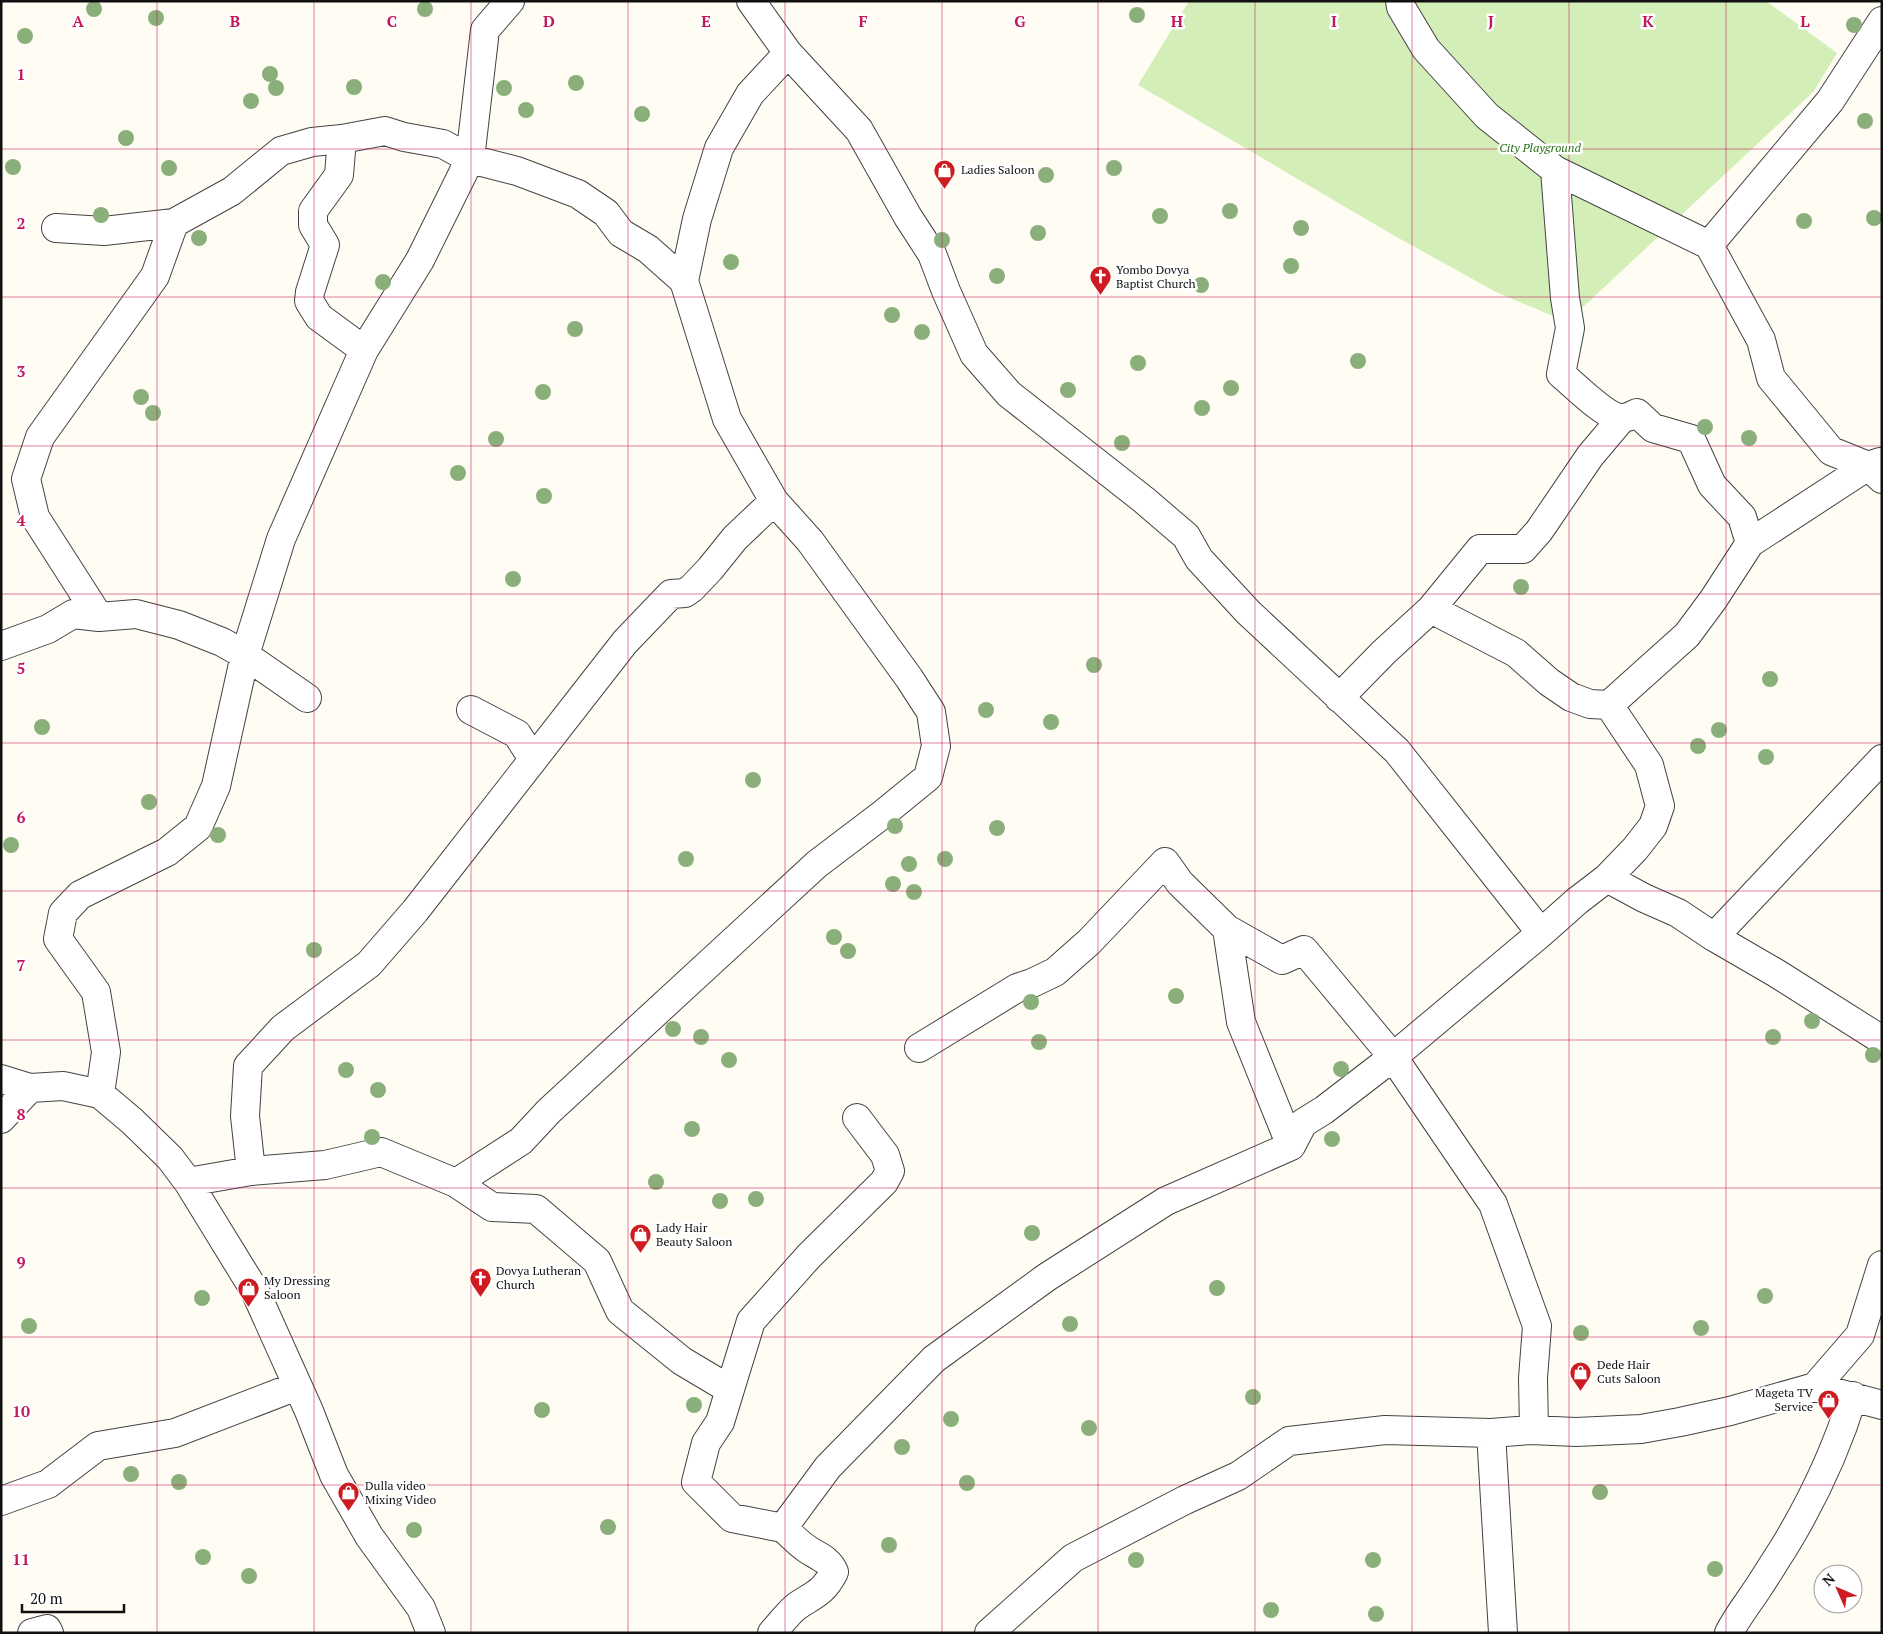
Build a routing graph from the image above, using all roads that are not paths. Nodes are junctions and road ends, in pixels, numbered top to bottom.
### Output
1 (510, 1) edge
2 (751, 1) edge
3 (1400, 1) edge
4 (1882, 21) edge
5 (788, 53) junction
6 (342, 139) junction
7 (470, 159) junction
8 (1555, 170) junction
9 (174, 223) junction
10 (56, 228) dead end
11 (1709, 245) junction
12 (684, 281) junction
13 (364, 350) junction
14 (1622, 418) junction
15 (1877, 469) edge
16 (774, 501) junction
17 (1750, 544) junction
18 (1431, 609) junction
19 (100, 617) junction
20 (1, 646) edge
21 (245, 655) junction
22 (308, 698) dead end
23 (1339, 698) junction
24 (1609, 705) junction
25 (471, 710) dead end
26 (533, 759) junction
27 (1882, 759) edge
28 (1607, 878) junction
29 (1226, 929) junction
30 (1541, 933) junction
31 (1714, 937) junction
32 (1882, 1040) edge
33 (919, 1048) dead end
34 (1392, 1057) junction
35 (1, 1079) edge
36 (30, 1088) junction
37 (100, 1094) junction
38 (858, 1118) dead end
39 (1, 1119) edge
40 (1291, 1146) junction
41 (251, 1171) junction
42 (188, 1182) junction
43 (456, 1183) junction
44 (1882, 1265) edge
45 (297, 1386) junction
46 (1815, 1386) junction
47 (729, 1389) junction
48 (1852, 1396) junction
49 (1882, 1405) edge
50 (1534, 1430) junction
51 (1491, 1433) junction
52 (1, 1501) edge
53 (783, 1528) junction
54 (32, 1633) edge
55 (49, 1633) edge
56 (431, 1633) edge
57 (772, 1633) edge
58 (989, 1633) edge
59 (1503, 1633) edge
60 (1729, 1633) edge

1 - 7 street
2 - 5 street
3 - 8 street
4 - 11 street
5 - 12 street
5 - 23 street
6 - 7 street
6 - 9 street
6 - 13 street
7 - 12 street
7 - 13 street
8 - 11 street
8 - 14 street
9 - 10 street
9 - 19 street
11 - 15 street
12 - 16 street
13 - 21 street
14 - 17 street
14 - 18 street
15 - 17 street
16 - 26 street
16 - 43 street
17 - 24 street
18 - 23 street
18 - 24 street
19 - 20 street
19 - 21 street
21 - 22 street
21 - 37 street
23 - 30 street
24 - 28 street
25 - 26 street
26 - 41 street
27 - 31 street
28 - 30 street
28 - 31 street
29 - 33 street
29 - 34 street
29 - 40 street
30 - 34 street
31 - 32 street
34 - 40 street
34 - 50 street
35 - 36 street
36 - 37 street
36 - 39 street
37 - 42 street
38 - 47 street
40 - 53 street
41 - 42 street
41 - 43 street
42 - 45 street
43 - 47 street
44 - 46 street
45 - 52 street
45 - 56 street
46 - 48 street
46 - 50 street
47 - 53 street
48 - 49 street
48 - 60 street
50 - 51 street
51 - 58 street
51 - 59 street
53 - 57 street
54 - 55 street

